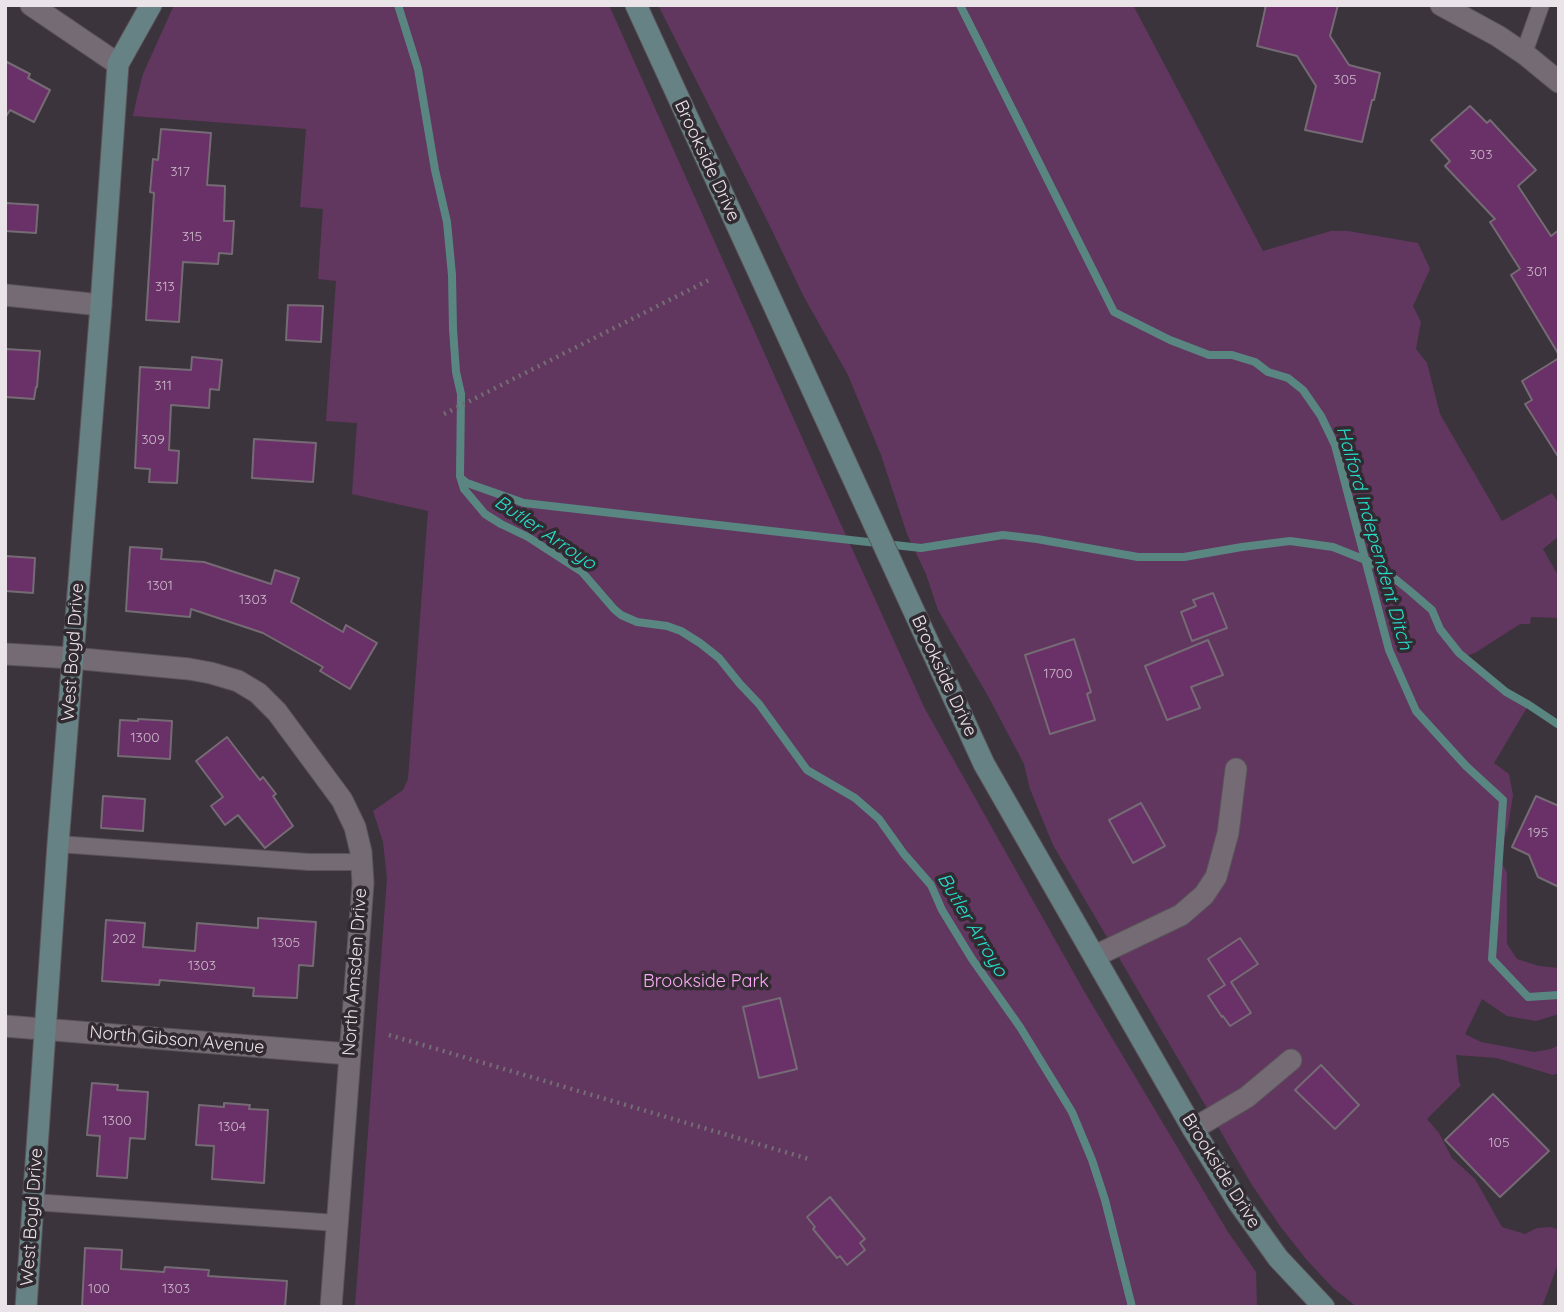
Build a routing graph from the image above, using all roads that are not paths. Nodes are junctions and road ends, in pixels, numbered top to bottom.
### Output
1 (31, 5) edge
2 (151, 5) edge
3 (636, 5) edge
4 (1441, 5) edge
5 (1541, 5) edge
6 (1524, 53) junction
7 (118, 64) junction
8 (1559, 82) edge
9 (5, 295) edge
10 (101, 305) junction
11 (5, 654) edge
12 (72, 658) junction
13 (1236, 769) dead end
14 (58, 844) junction
15 (361, 862) junction
16 (1095, 956) junction
17 (5, 1026) edge
18 (45, 1029) junction
19 (349, 1054) junction
20 (1291, 1060) dead end
21 (1194, 1129) junction
22 (33, 1202) junction
23 (337, 1223) junction
24 (26, 1307) edge
25 (331, 1307) edge
26 (1324, 1307) edge

1 - 7 street
2 - 7 main road, West Boyd Drive
3 - 16 main road, Brookside Drive
4 - 6 street
5 - 6 lane
6 - 8 street
7 - 10 main road, West Boyd Drive
9 - 10 street
10 - 12 main road, West Boyd Drive
11 - 12 street
12 - 14 main road, West Boyd Drive
12 - 15 street, North Amsden Drive
13 - 16 street
14 - 15 lane
14 - 18 main road, West Boyd Drive
15 - 19 street, North Amsden Drive
16 - 21 main road, Brookside Drive
17 - 18 street, North Gibson Avenue
18 - 19 street, North Gibson Avenue
18 - 22 main road, West Boyd Drive
19 - 23 street, North Amsden Drive
20 - 21 street
21 - 26 main road, Brookside Drive
22 - 23 lane
22 - 24 main road, West Boyd Drive
23 - 25 street, North Amsden Drive

